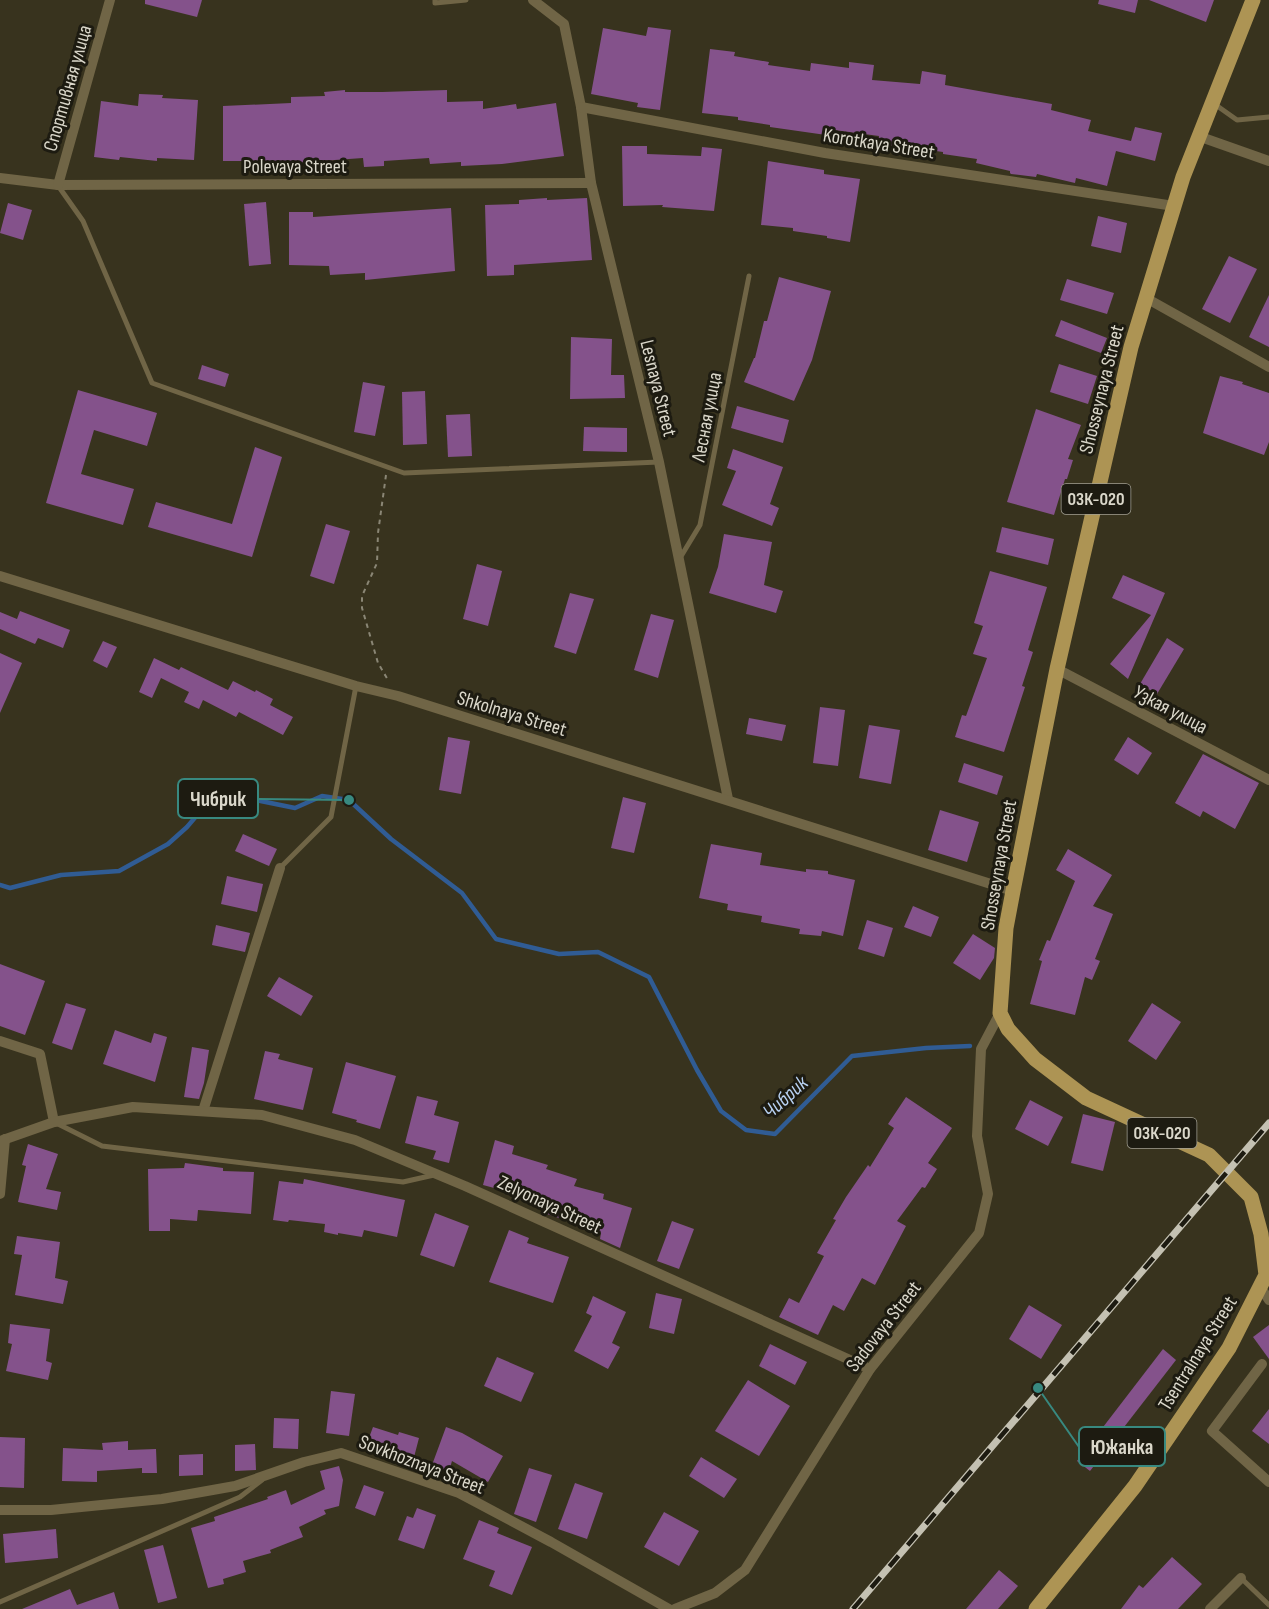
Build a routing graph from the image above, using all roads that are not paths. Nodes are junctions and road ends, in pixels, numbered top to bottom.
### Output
1 (110, 0) edge
2 (435, 0) edge
3 (466, 0) edge
4 (533, 0) edge
5 (1252, 0) edge
6 (1212, 102) junction
7 (581, 107) junction
8 (1269, 117) edge
9 (1198, 136) junction
10 (1269, 161) edge
11 (0, 178) edge
12 (591, 183) junction
13 (58, 185) junction
14 (1174, 206) junction
15 (749, 276) dead end
16 (1146, 298) junction
17 (1269, 367) edge
18 (659, 462) junction
19 (679, 560) junction
20 (0, 576) edge
21 (1057, 669) junction
22 (356, 686) junction
23 (1269, 780) edge
24 (728, 800) junction
25 (280, 868) joint
26 (1012, 891) junction
27 (1000, 1013) junction
28 (0, 1041) edge
29 (203, 1111) junction
30 (54, 1122) junction
31 (2, 1140) edge
32 (439, 1174) junction
33 (0, 1194) edge
34 (1265, 1294) edge
35 (1262, 1364) dead end
36 (870, 1369) junction
37 (269, 1474) junction
38 (1269, 1482) edge
39 (0, 1510) edge
40 (1241, 1578) joint
41 (0, 1602) edge
42 (1269, 1605) edge
43 (669, 1609) edge
44 (675, 1609) edge
45 (1036, 1609) edge
46 (1210, 1609) edge

1 - 13 street, Спортивная улица
2 - 3 lane
4 - 7 street, Lesnaya Street
5 - 6 main road, Shosseynaya Street / 03К-020
6 - 8 lane
6 - 9 main road, Shosseynaya Street / 03К-020
7 - 12 street, Lesnaya Street
7 - 14 street, Korotkaya Street
9 - 10 street
9 - 14 main road, Shosseynaya Street / 03К-020
11 - 13 street, Polevaya Street
12 - 13 street, Polevaya Street
12 - 18 street, Lesnaya Street
13 - 18 lane
14 - 16 main road, Shosseynaya Street / 03К-020
15 - 19 lane, Лесная улица
16 - 17 street
16 - 21 main road, Shosseynaya Street / 03К-020
18 - 19 street, Lesnaya Street
19 - 24 street, Lesnaya Street
20 - 22 street, Shkolnaya Street
21 - 23 street, Узкая улица
21 - 26 main road, Shosseynaya Street / 03К-020
22 - 24 street, Shkolnaya Street
22 - 25 lane
24 - 26 street, Shkolnaya Street
25 - 29 street
26 - 27 main road, Shosseynaya Street / 03К-020
27 - 34 main road, 03К-020
27 - 36 street, Sadovaya Street
28 - 30 street
29 - 30 street, Zelyonaya Street
29 - 32 street, Zelyonaya Street
30 - 31 street, Zelyonaya Street
30 - 32 lane
31 - 33 street
32 - 36 street, Zelyonaya Street
34 - 45 main road, Tsentralnaya Street / 03К-020
35 - 38 street
36 - 44 street, Sadovaya Street
37 - 39 street, Sovkhoznaya Street
37 - 41 lane
37 - 43 street, Sovkhoznaya Street
40 - 42 lane
40 - 46 street

